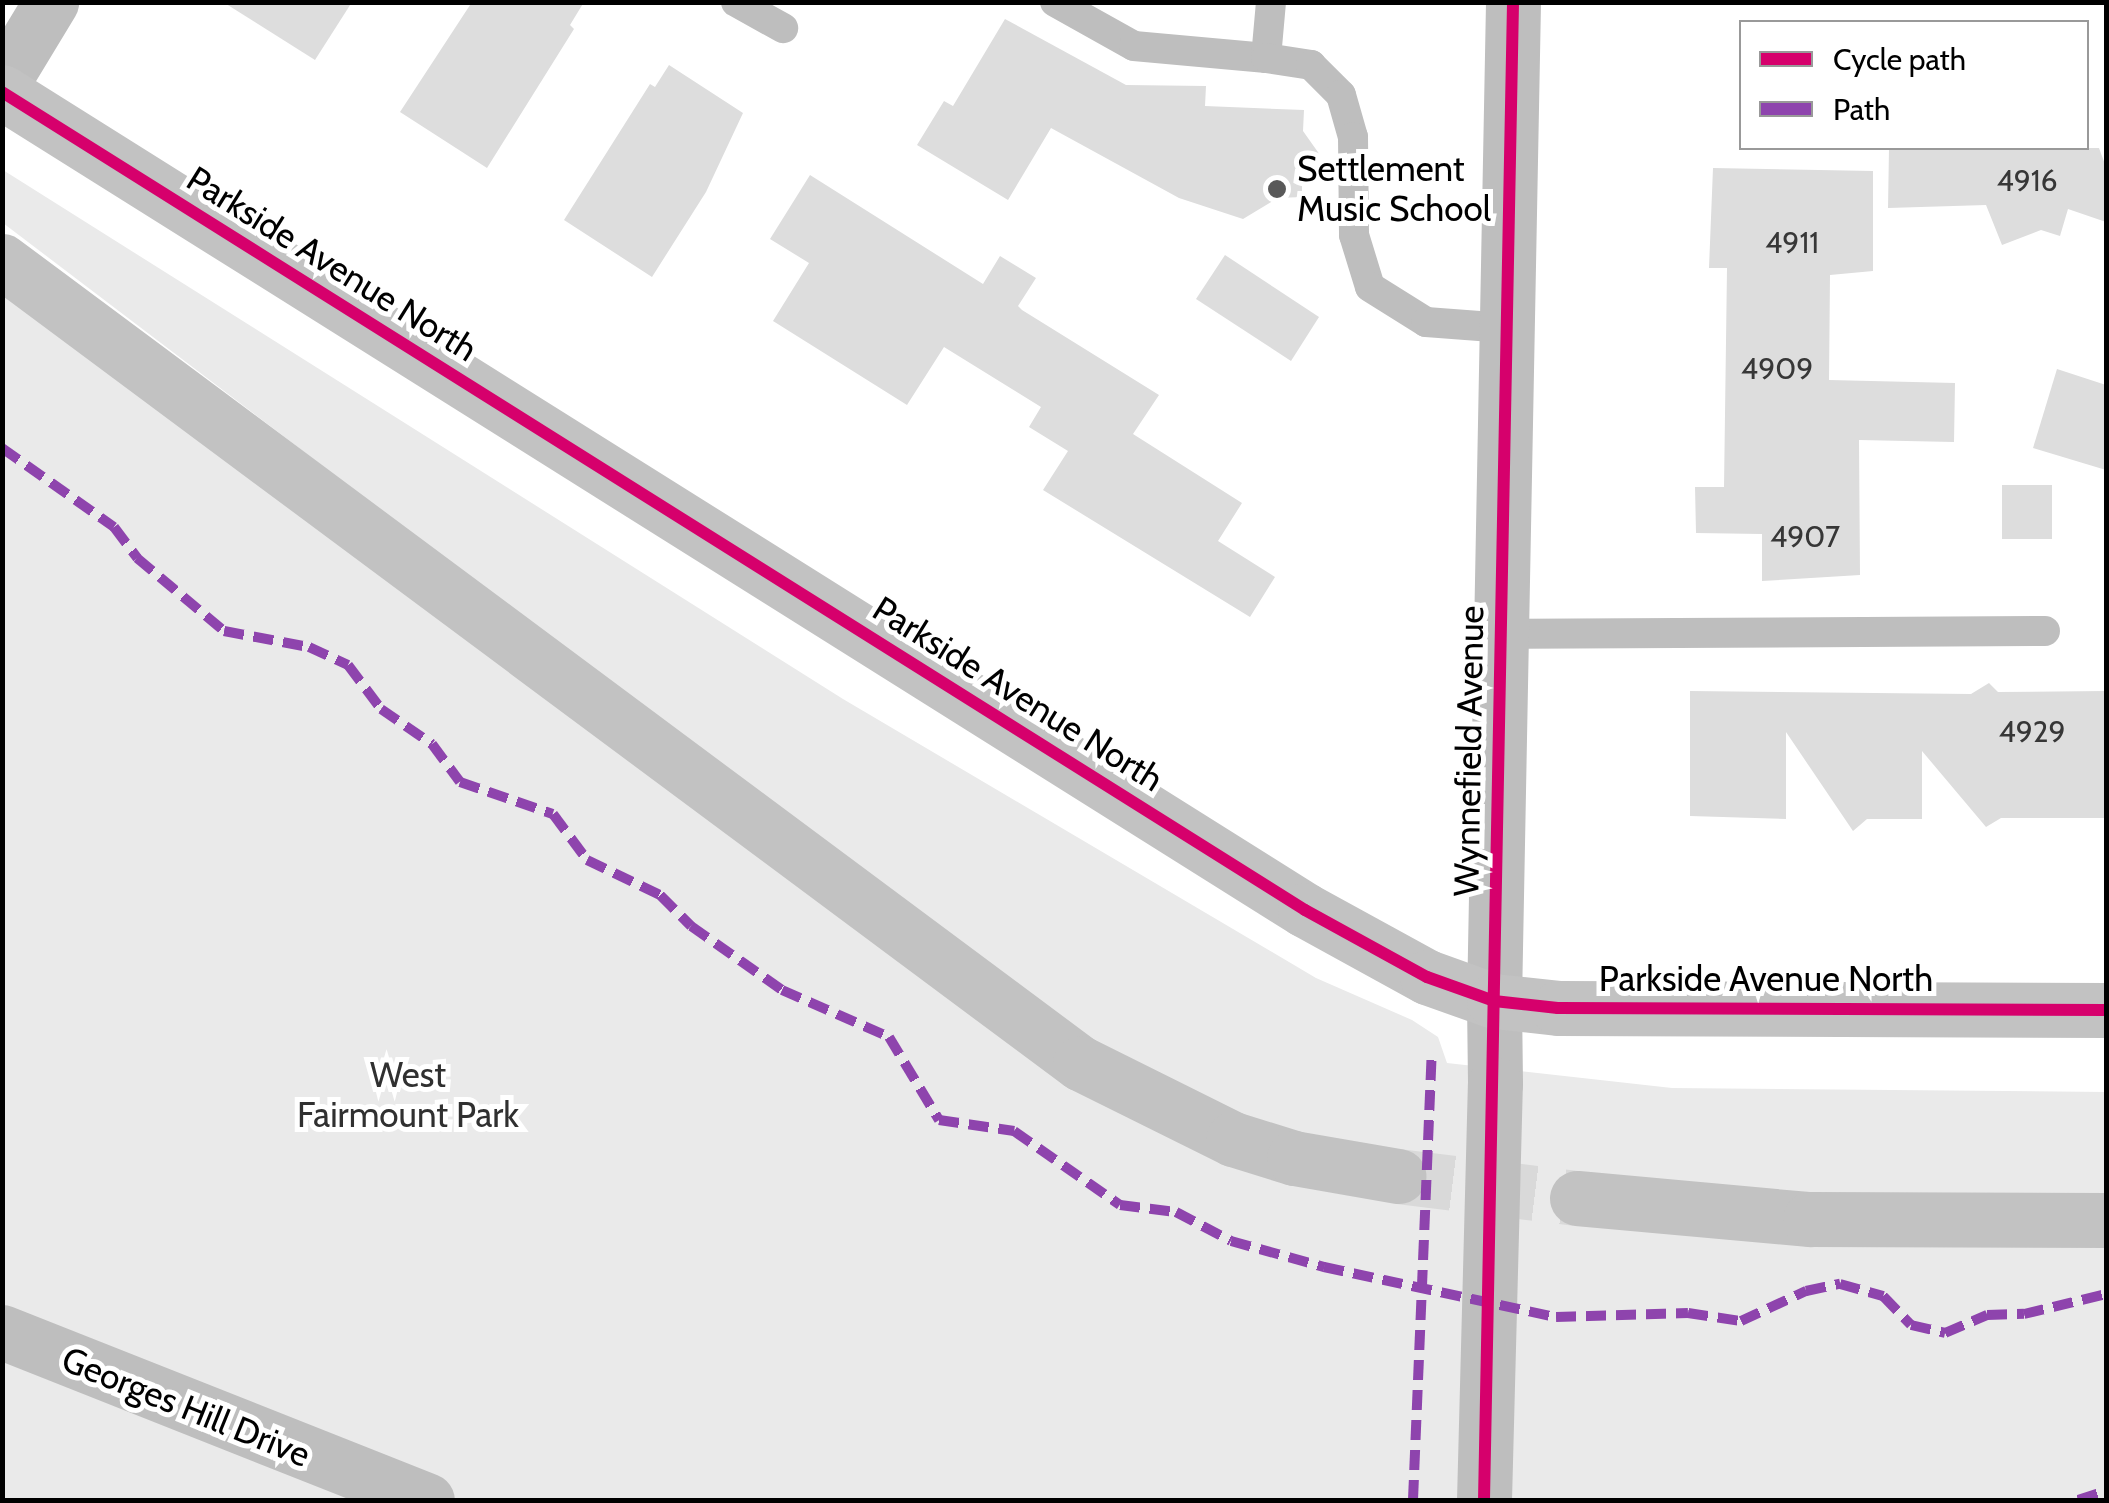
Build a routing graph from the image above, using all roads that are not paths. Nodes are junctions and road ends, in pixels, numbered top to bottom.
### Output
1 (51, 2) edge
2 (736, 2) edge
3 (1054, 2) edge
4 (1271, 2) edge
5 (1513, 2) edge
6 (783, 28) dead end
7 (1266, 58) junction
8 (2, 83) edge
9 (2, 92) edge
10 (2, 261) edge
11 (1506, 328) junction
12 (2045, 631) dead end
13 (1501, 634) junction
14 (1494, 1001) junction
15 (2106, 1010) edge
16 (1398, 1176) tunnel mouth
17 (1577, 1198) tunnel mouth
18 (2106, 1220) edge
19 (2, 1332) edge
20 (428, 1500) edge
21 (1484, 1500) edge

1 - 8 street
2 - 6 lane
3 - 7 lane
4 - 7 lane
5 - 11 street, Wynnefield Avenue
7 - 11 lane
9 - 14 main road, Parkside Avenue North
10 - 16 main road
11 - 13 street, Wynnefield Avenue
12 - 13 lane
13 - 14 street, Wynnefield Avenue
14 - 15 main road, Parkside Avenue North
14 - 21 street, Wynnefield Avenue
17 - 18 main road
19 - 20 street, Georges Hill Drive

